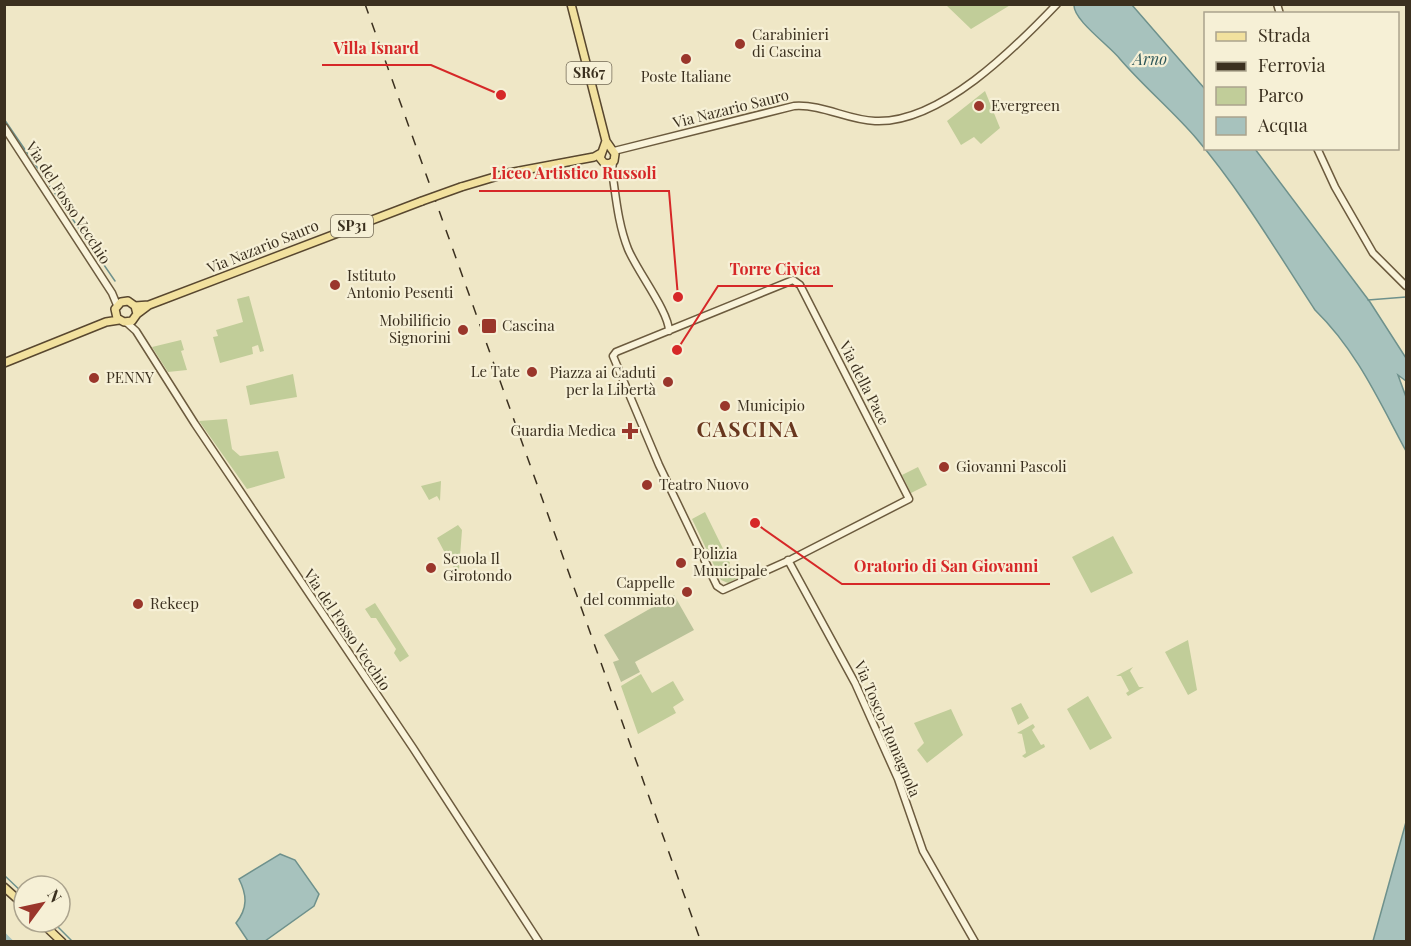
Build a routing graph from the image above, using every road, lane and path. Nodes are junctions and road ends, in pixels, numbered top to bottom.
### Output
1 (571, 4) edge
2 (1057, 4) edge
3 (4, 127) edge
4 (606, 141) junction
5 (1318, 150) edge
6 (600, 153) junction
7 (610, 158) junction
8 (1407, 286) edge
9 (112, 292) junction
10 (125, 301) junction
11 (117, 305) junction
12 (149, 305) junction
13 (135, 306) junction
14 (135, 317) junction
15 (120, 319) junction
16 (667, 319) junction
17 (683, 326) junction
18 (136, 331) junction
19 (669, 332) junction
20 (4, 363) edge
21 (788, 561) junction
22 (539, 942) edge
23 (975, 942) edge

1 - 4 main road, SR67
2 - 7 main road, Via Nazario Sauro
3 - 9 main road, Via del Fosso Vecchio
4 - 6 main road
4 - 7 main road
5 - 8 main road
6 - 7 main road, Via Nazario Sauro
6 - 7 main road
6 - 12 main road, Via Nazario Sauro / SP31, bridge
7 - 16 main road
9 - 10 main road, Via del Fosso Vecchio
9 - 11 main road, Via del Fosso Vecchio
10 - 11 main road
10 - 13 main road
11 - 15 main road
12 - 13 main road, Via Nazario Sauro / SP31
12 - 14 main road, Via Nazario Sauro / SP31
13 - 14 main road
14 - 15 main road, Via Nazario Sauro / SP31
14 - 18 main road, Via del Fosso Vecchio
15 - 18 main road, Via del Fosso Vecchio
15 - 20 main road, Via Nazario Sauro / SP31
16 - 17 main road
16 - 19 main road
17 - 19 main road
17 - 21 main road, Via della Pace
18 - 22 main road, Via del Fosso Vecchio
19 - 21 main road
21 - 23 main road, Via Tosco-Romagnola

